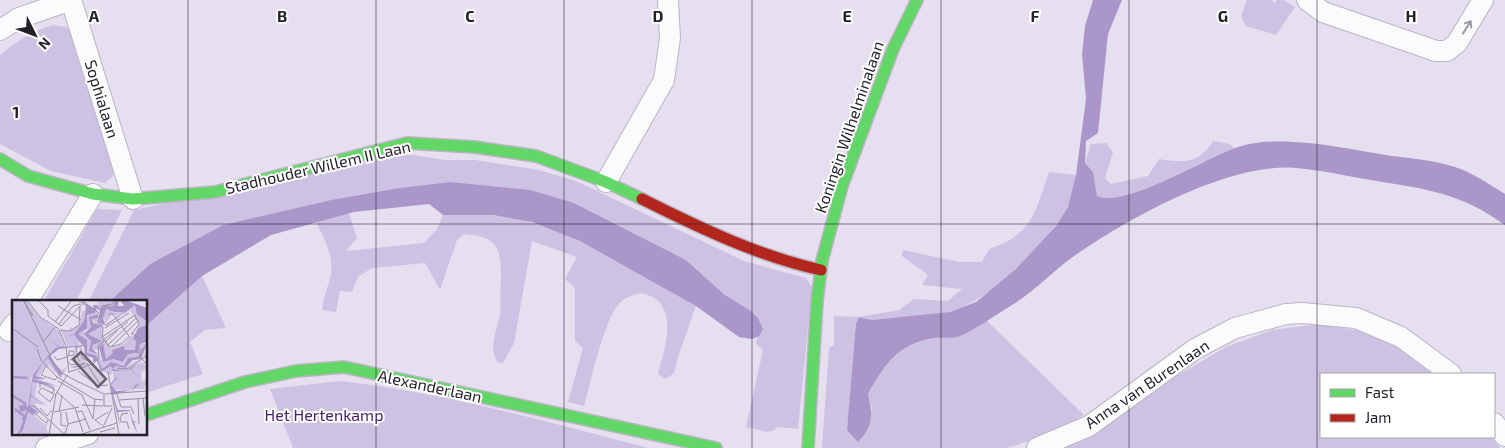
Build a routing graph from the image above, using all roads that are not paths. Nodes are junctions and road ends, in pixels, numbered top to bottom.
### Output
1 (71, 0) edge
2 (668, 0) edge
3 (917, 0) edge
4 (1307, 0) edge
5 (1483, 0) edge
6 (0, 30) edge
7 (0, 159) edge
8 (606, 182) junction
9 (93, 194) junction
10 (133, 199) junction
11 (821, 270) junction
12 (29, 300) edge
13 (1450, 373) edge
14 (148, 414) edge
15 (1495, 424) edge
16 (82, 436) edge
17 (1505, 436) edge
18 (46, 448) edge
19 (716, 448) edge
20 (808, 448) edge
21 (1037, 448) edge

1 - 6 street
1 - 10 street, Sophialaan
2 - 8 street
3 - 11 street, Koningin Wilhelminalaan
4 -> 5 street
7 - 9 street, Stadhouder Willem II Laan
8 - 10 street, Stadhouder Willem II Laan
8 - 11 street, Stadhouder Willem II Laan
9 - 10 street, Stadhouder Willem II Laan
9 - 12 street
11 - 20 street, Koningin Wilhelminalaan
13 - 21 street, Anna van Burenlaan
14 - 19 street, Alexanderlaan
15 - 17 street
16 - 18 street

